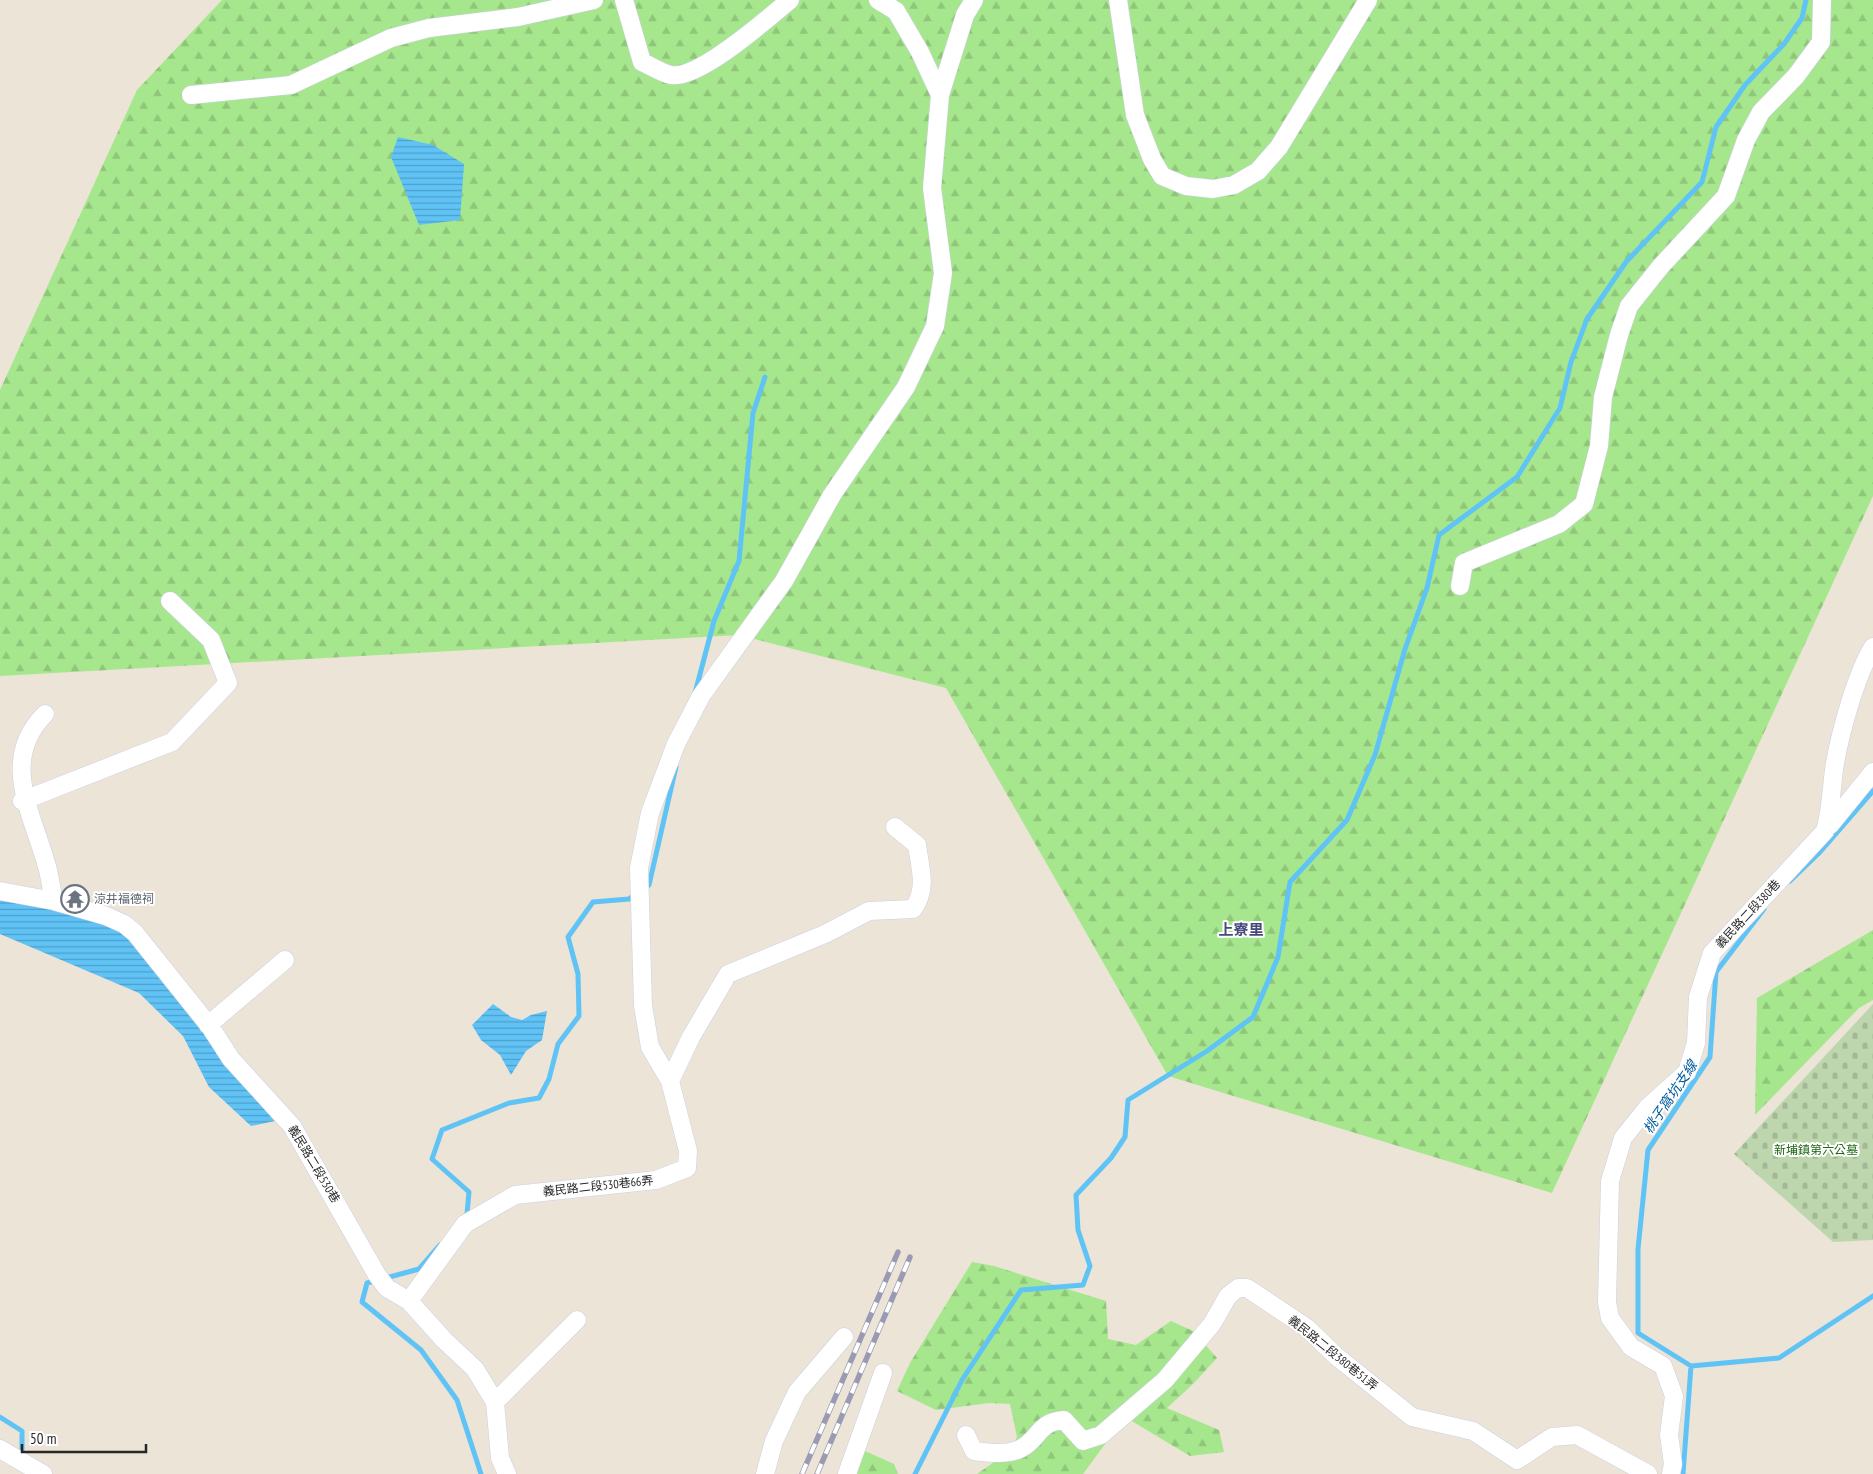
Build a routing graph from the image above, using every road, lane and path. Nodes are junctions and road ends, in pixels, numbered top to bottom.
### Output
1 (594, 0) edge
2 (624, 0) edge
3 (790, 0) edge
4 (878, 0) edge
5 (974, 0) edge
6 (1118, 0) edge
7 (1368, 0) edge
8 (1822, 0) edge
9 (940, 94) junction
10 (191, 95) dead end
11 (1460, 586) dead end
12 (170, 601) dead end
13 (1873, 647) edge
14 (46, 714) dead end
15 (1873, 772) edge
16 (22, 802) junction
17 (895, 827) dead end
18 (1825, 831) junction
19 (0, 891) edge
20 (54, 901) junction
21 (285, 960) dead end
22 (208, 1024) junction
23 (670, 1081) junction
24 (409, 1301) junction
25 (577, 1320) dead end
26 (844, 1338) dead end
27 (883, 1373) dead end
28 (495, 1402) junction
29 (966, 1435) dead end
30 (0, 1450) edge
31 (42, 1474) edge
32 (507, 1474) edge
33 (765, 1474) edge
34 (847, 1474) edge
35 (1648, 1474) edge
36 (1671, 1474) edge

1 - 10 street
2 - 3 street
4 - 9 street
5 - 9 street
6 - 7 street
8 - 11 street
9 - 23 street
12 - 16 street
13 - 18 street, 義民路二段380巷
14 - 16 street
15 - 18 street
16 - 20 street
17 - 23 street
18 - 36 street, 義民路二段380巷
19 - 20 street, 義民路二段530巷
20 - 22 street, 義民路二段530巷
21 - 22 street
22 - 24 street, 義民路二段530巷
23 - 24 street, 義民路二段530巷66弄
24 - 28 street, 義民路二段530巷
25 - 28 street
26 - 33 street
27 - 34 street
28 - 32 street, 義民路二段530巷
29 - 35 street, 義民路二段380巷51弄
30 - 31 street

